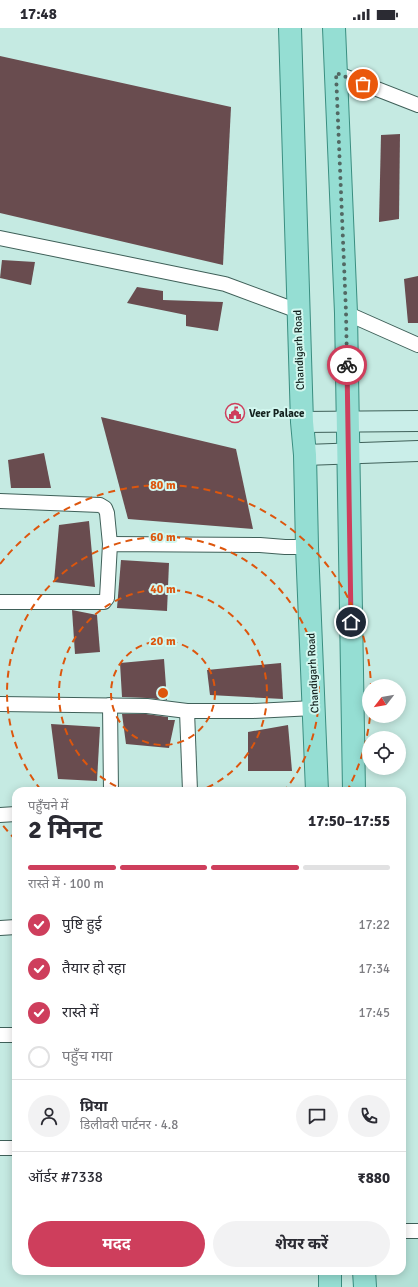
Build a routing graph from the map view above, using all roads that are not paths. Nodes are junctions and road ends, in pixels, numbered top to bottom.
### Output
1 (290, 28) edge
2 (334, 28) edge
3 (336, 73) junction
4 (418, 105) edge
5 (0, 238) edge
6 (298, 312) junction
7 (346, 312) junction
8 (418, 345) edge
9 (418, 421) edge
10 (302, 422) junction
11 (348, 422) junction
12 (418, 451) edge
13 (348, 454) junction
14 (305, 455) junction
15 (0, 501) edge
16 (110, 544) junction
17 (307, 547) junction
18 (0, 602) edge
19 (0, 704) edge
20 (110, 705) junction
21 (314, 708) junction
22 (187, 711) junction
23 (111, 787) edge
24 (190, 787) edge
25 (317, 787) edge
26 (354, 787) edge
27 (12, 814) edge
28 (0, 815) edge
29 (12, 927) edge
30 (0, 928) edge
31 (12, 1034) edge
32 (0, 1035) edge
33 (0, 1148) edge
34 (12, 1148) edge
35 (406, 1231) edge
36 (418, 1231) edge
37 (330, 1275) edge
38 (364, 1275) edge
39 (330, 1287) edge
40 (365, 1287) edge

1 - 6 main road, Chandigarh Road
2 - 3 main road
3 - 4 street
3 - 7 main road
5 - 6 street
6 - 10 main road, Chandigarh Road
7 - 8 street
7 - 11 main road
9 - 11 street
10 - 11 street
10 - 14 main road, Chandigarh Road
11 - 13 main road
12 - 13 street
13 - 14 street
13 - 26 main road
14 - 17 main road, Chandigarh Road
15 - 16 street
16 - 17 street
16 - 18 street
17 - 21 main road, Chandigarh Road
19 - 20 street
20 - 22 street
20 - 23 street
21 - 22 street
21 - 25 main road, Chandigarh Road
22 - 24 street
27 - 28 street
29 - 30 street
31 - 32 street
33 - 34 street
35 - 36 street
37 - 39 main road
38 - 40 main road

